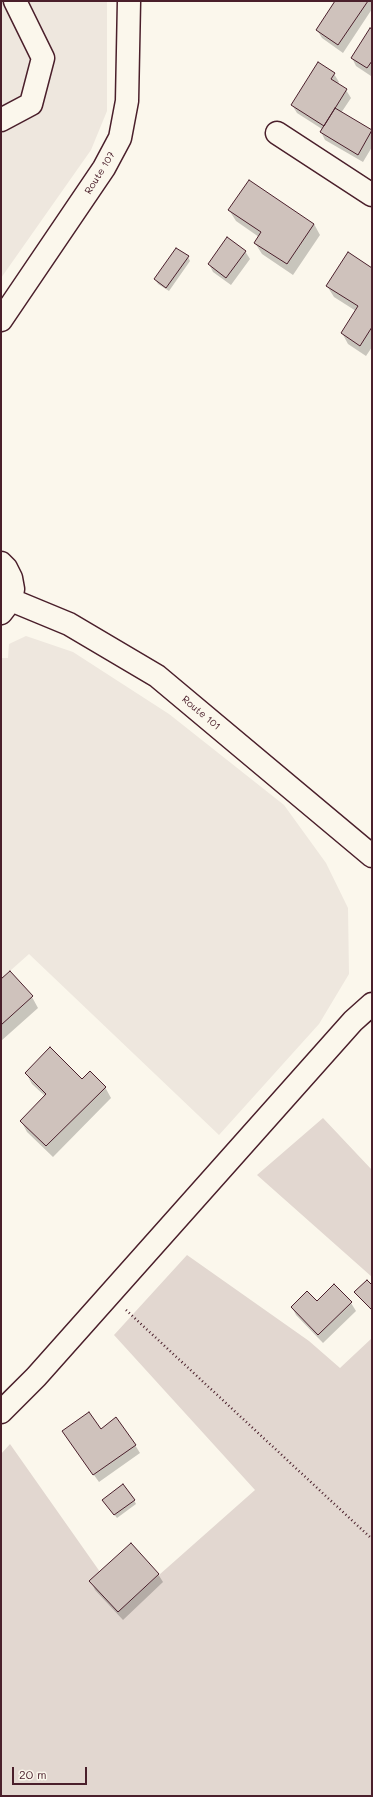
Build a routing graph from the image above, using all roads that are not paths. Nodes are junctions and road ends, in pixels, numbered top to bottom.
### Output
1 (15, 1) edge
2 (129, 1) edge
3 (1, 120) edge
4 (277, 133) dead end
5 (372, 195) edge
6 (1, 320) edge
7 (1, 563) edge
8 (6, 606) edge
9 (372, 856) edge
10 (372, 1004) edge
11 (1, 1412) edge

1 - 3 street
2 - 6 street, Route 107
4 - 5 street
7 - 8 street
8 - 9 street, Route 101
10 - 11 street

